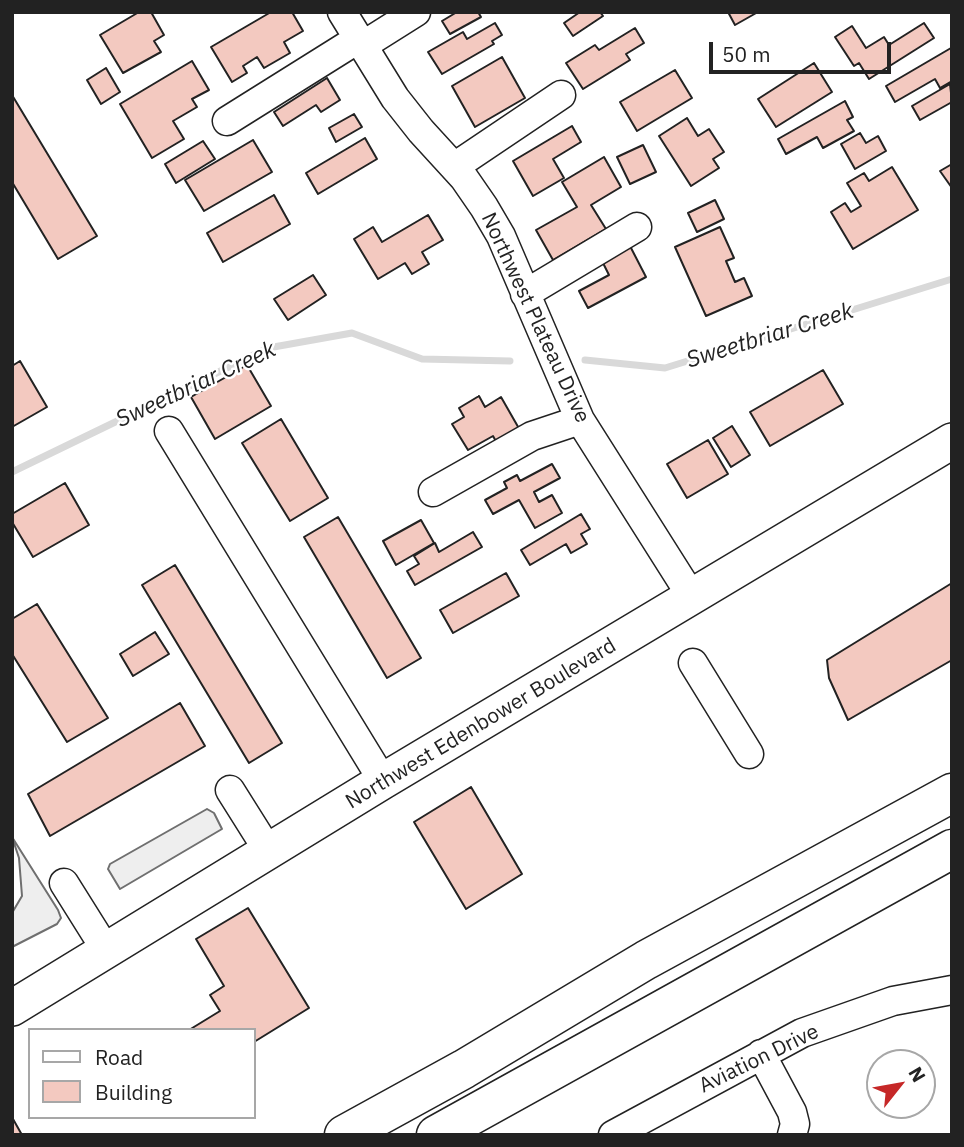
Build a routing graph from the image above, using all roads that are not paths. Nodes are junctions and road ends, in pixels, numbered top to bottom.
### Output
1 (342, 12) edge
2 (416, 12) edge
3 (360, 43) junction
4 (561, 95) dead end
5 (227, 121) dead end
6 (454, 167) junction
7 (637, 227) dead end
8 (525, 294) junction
9 (580, 420) junction
10 (169, 431) dead end
11 (952, 441) edge
12 (433, 492) dead end
13 (692, 597) junction
14 (693, 663) dead end
15 (749, 754) dead end
16 (952, 765) edge
17 (383, 781) junction
18 (230, 790) dead end
19 (952, 793) edge
20 (952, 849) edge
21 (269, 852) junction
22 (64, 883) dead end
23 (106, 950) junction
24 (646, 960) junction
25 (952, 990) edge
26 (12, 1008) edge
27 (761, 1054) junction
28 (630, 1131) edge
29 (344, 1135) edge
30 (436, 1135) edge
31 (792, 1135) edge

1 - 3 street, Northwest Plateau Drive
2 - 3 street
3 - 5 street
3 - 6 street, Northwest Plateau Drive
4 - 6 street
6 - 8 street, Northwest Plateau Drive
7 - 8 street
8 - 9 street, Northwest Plateau Drive
9 - 12 street
9 - 13 street, Northwest Plateau Drive
10 - 17 street
11 - 13 main road, Northwest Edenbower Boulevard
13 - 17 main road, Northwest Edenbower Boulevard
14 - 15 street
16 - 24 highway
17 - 21 main road, Northwest Edenbower Boulevard
18 - 21 street
19 - 24 highway
20 - 30 highway
21 - 23 main road, Northwest Edenbower Boulevard
22 - 23 street
23 - 26 main road, Northwest Edenbower Boulevard
24 - 29 highway
25 - 27 street, Aviation Drive
27 - 28 street, Aviation Drive
27 - 31 street

